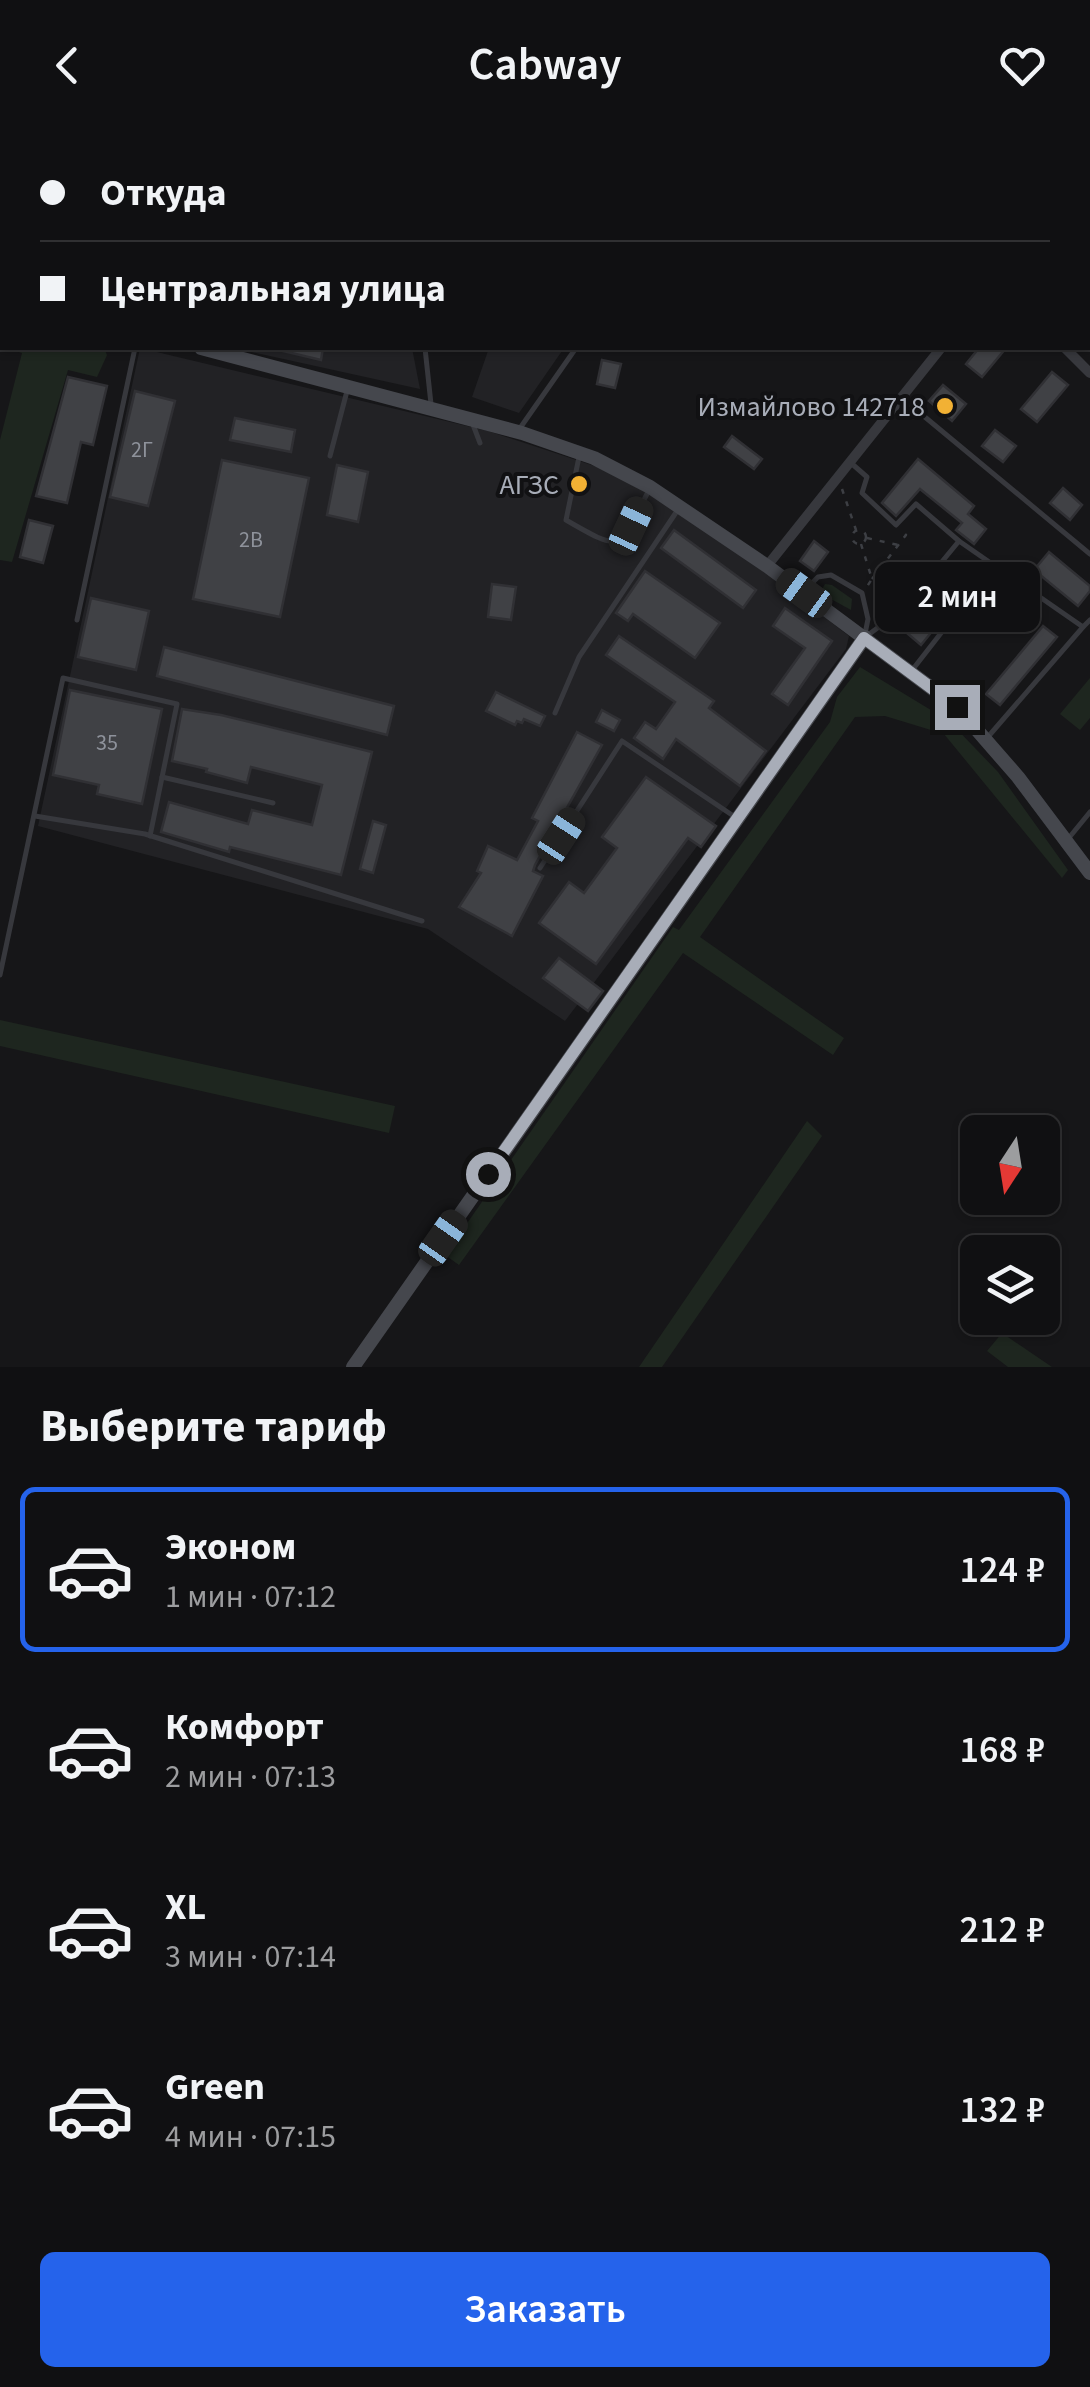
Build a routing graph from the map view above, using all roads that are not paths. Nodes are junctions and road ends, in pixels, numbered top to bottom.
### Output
1 (136, 350) edge
2 (209, 350) edge
3 (425, 350) edge
4 (575, 350) edge
5 (940, 350) edge
6 (1066, 350) edge
7 (1090, 372) edge
8 (348, 386) junction
9 (902, 398) junction
10 (431, 407) junction
11 (469, 417) junction
12 (517, 432) junction
13 (480, 442) dead end
14 (580, 453) junction
15 (330, 456) dead end
16 (851, 463) junction
17 (650, 487) junction
18 (680, 506) junction
19 (959, 541) junction
20 (1090, 554) edge
21 (767, 566) junction
22 (994, 566) junction
23 (804, 593) junction
24 (77, 620) dead end
25 (1090, 620) edge
26 (1083, 627) junction
27 (864, 638) junction
28 (911, 672) junction
29 (555, 713) dead end
30 (986, 738) junction
31 (162, 777) junction
32 (274, 803) dead end
33 (1090, 812) edge
34 (34, 816) junction
35 (737, 819) junction
36 (150, 836) junction
37 (1066, 841) junction
38 (540, 868) dead end
39 (1089, 868) edge
40 (422, 921) dead end
41 (0, 975) edge
42 (353, 1367) edge

1 - 24 lane
2 - 8 street
3 - 10 lane
4 - 12 lane
5 - 9 street
6 - 7 street
8 - 10 street
8 - 15 lane
9 - 16 street
9 - 20 lane
10 - 11 street
11 - 12 street
11 - 13 lane
12 - 14 street
14 - 17 street
14 - 17 lane
16 - 19 lane
16 - 21 street
17 - 18 street
18 - 21 street
18 - 29 lane
19 - 22 lane
19 - 27 lane
21 - 23 street
22 - 26 lane
22 - 28 lane
23 - 27 street
23 - 27 lane
25 - 26 lane
26 - 30 lane
27 - 28 street
27 - 35 street
28 - 30 street
30 - 37 street
31 - 32 lane
31 - 34 lane
31 - 36 lane
33 - 37 lane
34 - 36 lane
34 - 41 lane
35 - 38 lane
35 - 42 street
36 - 40 lane
37 - 39 street

